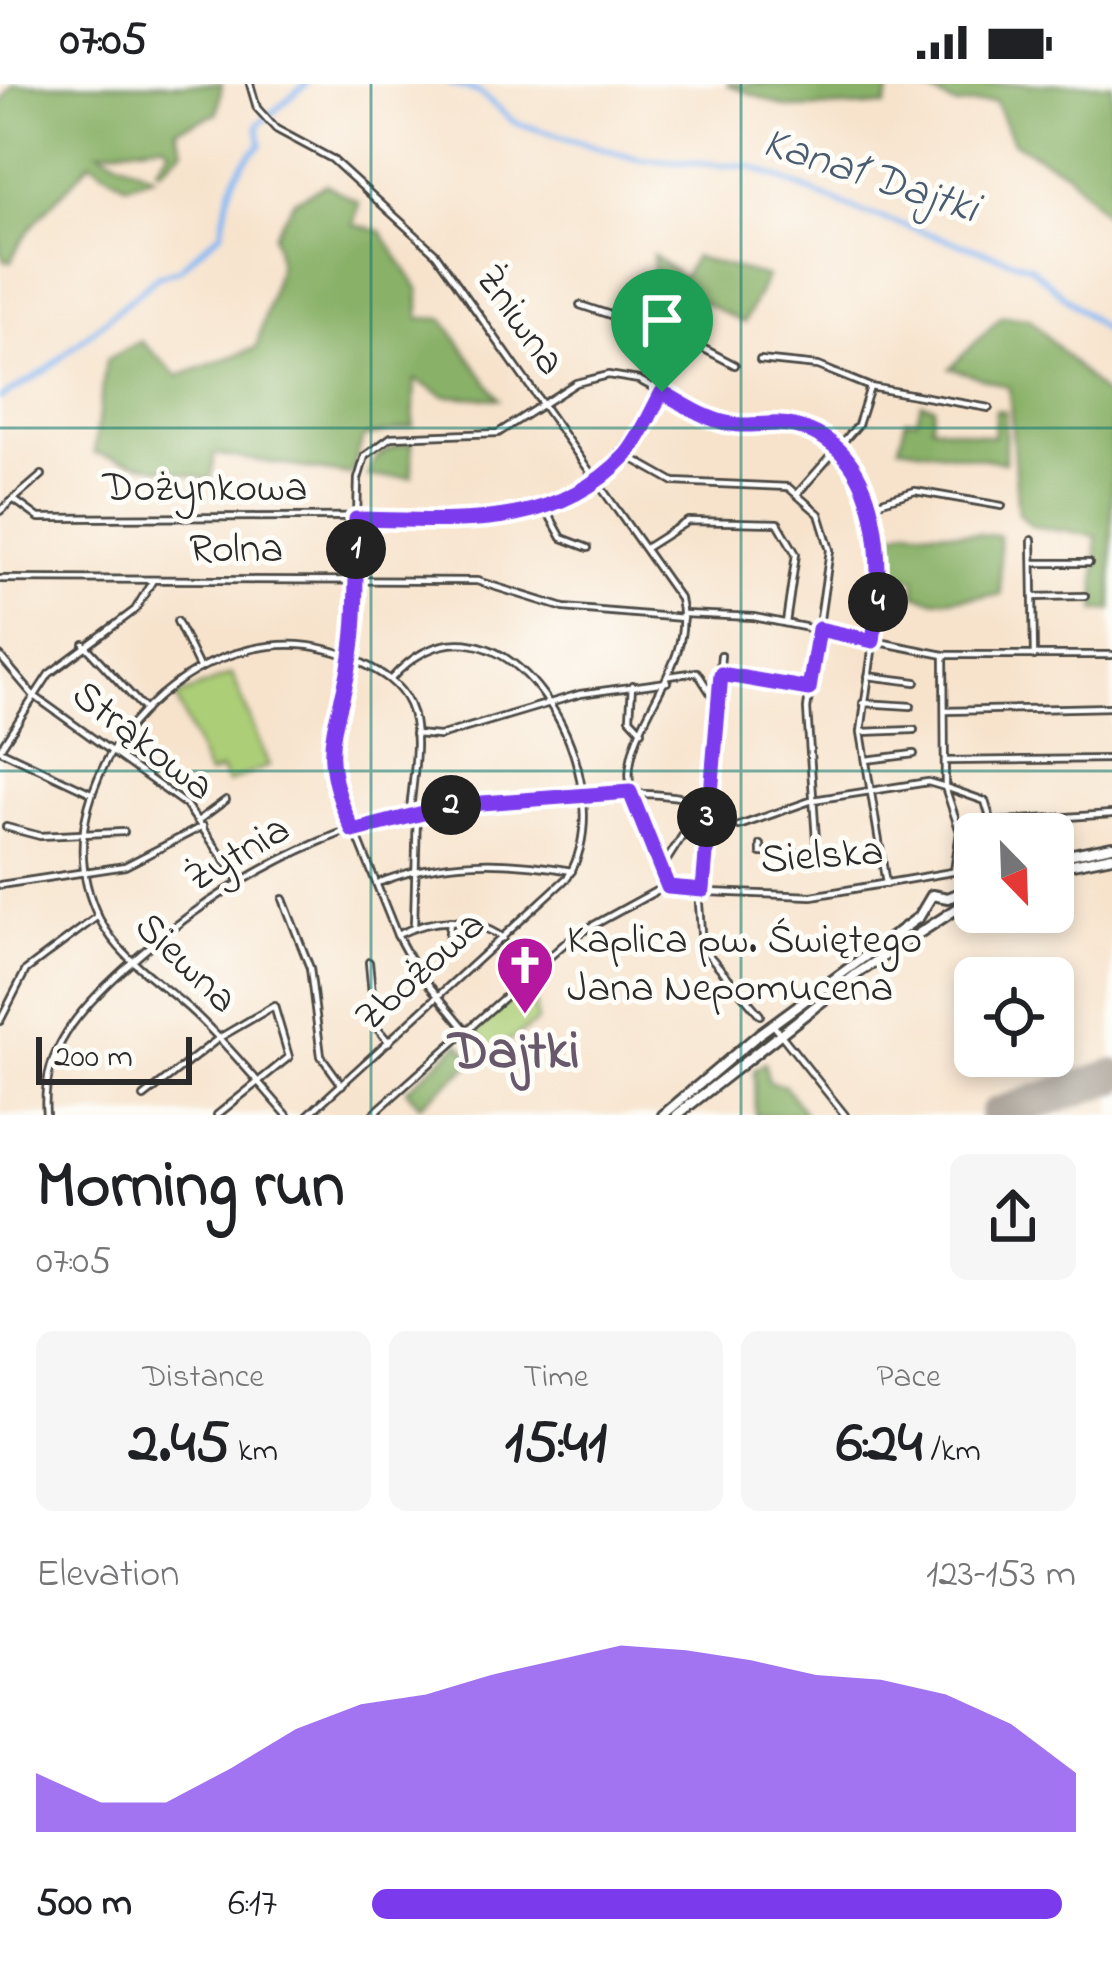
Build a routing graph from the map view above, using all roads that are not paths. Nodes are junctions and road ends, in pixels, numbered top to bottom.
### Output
1 (250, 84) edge
2 (580, 304) dead end
3 (689, 341) junction
4 (760, 360) dead end
5 (735, 365) dead end
6 (870, 387) junction
7 (662, 392) junction
8 (543, 406) junction
9 (989, 408) dead end
10 (834, 449) junction
11 (626, 455) junction
12 (42, 475) dead end
13 (593, 479) junction
14 (798, 493) junction
15 (13, 499) junction
16 (869, 505) junction
17 (1002, 506) dead end
18 (546, 509) junction
19 (0, 511) edge
20 (356, 519) junction
21 (1032, 540) dead end
22 (588, 548) dead end
23 (645, 549) junction
24 (1033, 563) junction
25 (1089, 563) dead end
26 (0, 579) edge
27 (153, 580) junction
28 (355, 581) junction
29 (1085, 596) dead end
30 (1034, 597) junction
31 (683, 616) junction
32 (177, 621) dead end
33 (786, 623) junction
34 (819, 629) junction
35 (680, 640) junction
36 (873, 641) junction
37 (84, 644) junction
38 (692, 649) dead end
39 (721, 655) dead end
40 (1112, 655) edge
41 (0, 656) edge
42 (944, 656) junction
43 (1034, 656) junction
44 (350, 657) junction
45 (199, 667) junction
46 (721, 674) junction
47 (867, 676) junction
48 (391, 679) junction
49 (668, 679) junction
50 (916, 682) dead end
51 (632, 686) junction
52 (809, 689) junction
53 (33, 695) junction
54 (551, 702) junction
55 (717, 703) junction
56 (863, 703) junction
57 (910, 706) dead end
58 (1112, 707) edge
59 (146, 710) junction
60 (946, 711) junction
61 (914, 730) dead end
62 (642, 731) junction
63 (862, 732) junction
64 (416, 734) junction
65 (0, 750) edge
66 (113, 753) junction
67 (914, 754) dead end
68 (1112, 759) edge
69 (864, 760) junction
70 (945, 761) junction
71 (946, 787) junction
72 (872, 790) junction
73 (630, 792) junction
74 (92, 793) junction
75 (581, 796) junction
76 (226, 800) dead end
77 (813, 800) junction
78 (708, 803) junction
79 (414, 812) junction
80 (698, 813) dead end
81 (954, 813) edge
82 (990, 813) edge
83 (1112, 814) edge
84 (1074, 817) edge
85 (201, 823) junction
86 (739, 826) dead end
87 (6, 827) dead end
88 (353, 831) junction
89 (124, 832) dead end
90 (82, 836) junction
91 (761, 845) dead end
92 (1112, 846) edge
93 (836, 853) dead end
94 (817, 854) junction
95 (1074, 854) edge
96 (1112, 856) edge
97 (664, 864) junction
98 (1074, 864) edge
99 (954, 866) edge
100 (416, 868) junction
101 (572, 871) junction
102 (953, 872) joint
103 (85, 873) junction
104 (924, 878) junction
105 (241, 883) junction
106 (376, 884) junction
107 (886, 884) junction
108 (0, 885) edge
109 (668, 887) junction
110 (700, 889) junction
111 (933, 896) junction
112 (954, 896) edge
113 (948, 898) junction
114 (284, 899) dead end
115 (954, 908) edge
116 (951, 909) junction
117 (926, 910) junction
118 (98, 916) junction
119 (935, 919) junction
120 (450, 920) junction
121 (414, 926) junction
122 (397, 935) junction
123 (503, 938) junction
124 (448, 945) dead end
125 (132, 962) junction
126 (369, 962) dead end
127 (831, 987) junction
128 (438, 997) junction
129 (760, 1015) dead end
130 (0, 1021) edge
131 (776, 1028) junction
132 (466, 1030) junction
133 (218, 1038) junction
134 (389, 1042) junction
135 (258, 1082) junction
136 (342, 1085) junction
137 (144, 1097) dead end
138 (46, 1115) edge
139 (218, 1115) edge
140 (287, 1115) edge
141 (308, 1115) edge
142 (372, 1115) edge
143 (663, 1115) edge
144 (677, 1115) edge
145 (845, 1115) edge

1 - 8 street, Żniwna
2 - 3 street
3 - 5 street
3 - 7 street, Dożynkowa
4 - 6 street
6 - 9 street
6 - 10 street
7 - 8 street
7 - 10 street
7 - 11 street, Dożynkowa
8 - 13 street, Żniwna
8 - 20 street
10 - 14 street
10 - 16 street
11 - 13 street, Dożynkowa
11 - 14 street
12 - 15 street
13 - 18 street, Dożynkowa
13 - 23 street, Żniwna
14 - 34 street
15 - 19 street
15 - 20 street, Dożynkowa
16 - 17 street
16 - 36 street
18 - 20 street, Dożynkowa
18 - 22 street
20 - 28 street
21 - 24 street
23 - 31 street, Żniwna
23 - 33 street
24 - 25 street
24 - 30 street
26 - 27 street, Rolna
27 - 28 street, Rolna
27 - 37 street
28 - 31 street, Rolna
28 - 44 street
29 - 30 street
30 - 43 street
31 - 33 street, Rolna
31 - 35 street
32 - 45 street
33 - 34 street, Rolna
34 - 36 street, Rolna
34 - 52 street
35 - 38 street
35 - 49 street
36 - 42 street, Rolna
36 - 47 street
37 - 53 street
37 - 59 street
39 - 46 street
40 - 43 street, Rolna
41 - 53 street, Strąkowa
42 - 43 street, Rolna
42 - 60 street
44 - 45 street, Siewna
44 - 48 street, Siewna
44 - 88 street
45 - 59 street, Siewna
46 - 52 street
46 - 55 street
47 - 50 street
47 - 56 street
48 - 54 street
48 - 64 street
49 - 51 street
49 - 55 street
49 - 62 street
51 - 54 street
51 - 62 street
52 - 77 street
53 - 65 street
53 - 66 street, Strąkowa
54 - 64 street
54 - 75 street
55 - 78 street
56 - 57 street
56 - 63 street
58 - 60 street
59 - 66 street, Siewna
60 - 70 street
61 - 63 street
62 - 73 street
63 - 69 street
64 - 79 street
65 - 74 street
66 - 74 street, Siewna
66 - 85 street, Strąkowa
67 - 69 street
68 - 70 street
69 - 72 street
70 - 71 street
71 - 72 street
71 - 81 street
71 - 82 street
72 - 77 street
72 - 107 street
73 - 75 street, Żytnia
73 - 78 street, Żytnia
73 - 97 street
74 - 90 street, Siewna
75 - 79 street, Żytnia
75 - 101 street
76 - 85 street
77 - 86 street
77 - 94 street
78 - 110 street
79 - 88 street, Żytnia
79 - 100 street
80 - 97 street
83 - 84 street
85 - 103 street
85 - 105 street, Strąkowa
87 - 90 street
88 - 105 street, Żytnia
88 - 106 street
89 - 90 street
90 - 103 street, Siewna
91 - 94 street
92 - 95 main road
93 - 94 street
96 - 98 main road
97 - 109 street
99 - 102 street
100 - 101 street
100 - 106 street
100 - 121 street
101 - 123 street, Zbożowa
102 - 104 street, Sielska
103 - 108 street
103 - 118 street, Siewna
104 - 107 street, Sielska
104 - 111 street, Sielska
105 - 125 street, Żytnia
106 - 122 street
107 - 110 street, Sielska
109 - 110 street, Sielska
109 - 132 street
110 - 129 street
111 - 113 main road, Sielska
111 - 117 main road, Sielska
112 - 113 main road
113 - 116 main road
114 - 136 street
115 - 116 main road, Sielska
116 - 119 main road, Sielska
117 - 119 main road, Sielska
117 - 127 main road, Sielska
118 - 125 street, Siewna
118 - 130 street
119 - 127 main road, Sielska
120 - 121 street
120 - 123 street
120 - 124 street
121 - 122 street
122 - 128 street
123 - 128 street, Zbożowa
125 - 133 street, Siewna
125 - 138 street, Żytnia
126 - 134 street
127 - 131 main road, Sielska
128 - 132 street
128 - 134 street, Zbożowa
131 - 143 main road, Sielska
131 - 144 main road, Sielska
131 - 145 street
132 - 142 street
133 - 135 street, Siewna
133 - 135 street
133 - 137 street
134 - 136 street, Zbożowa
135 - 139 street
135 - 140 street, Siewna
136 - 141 street, Zbożowa

